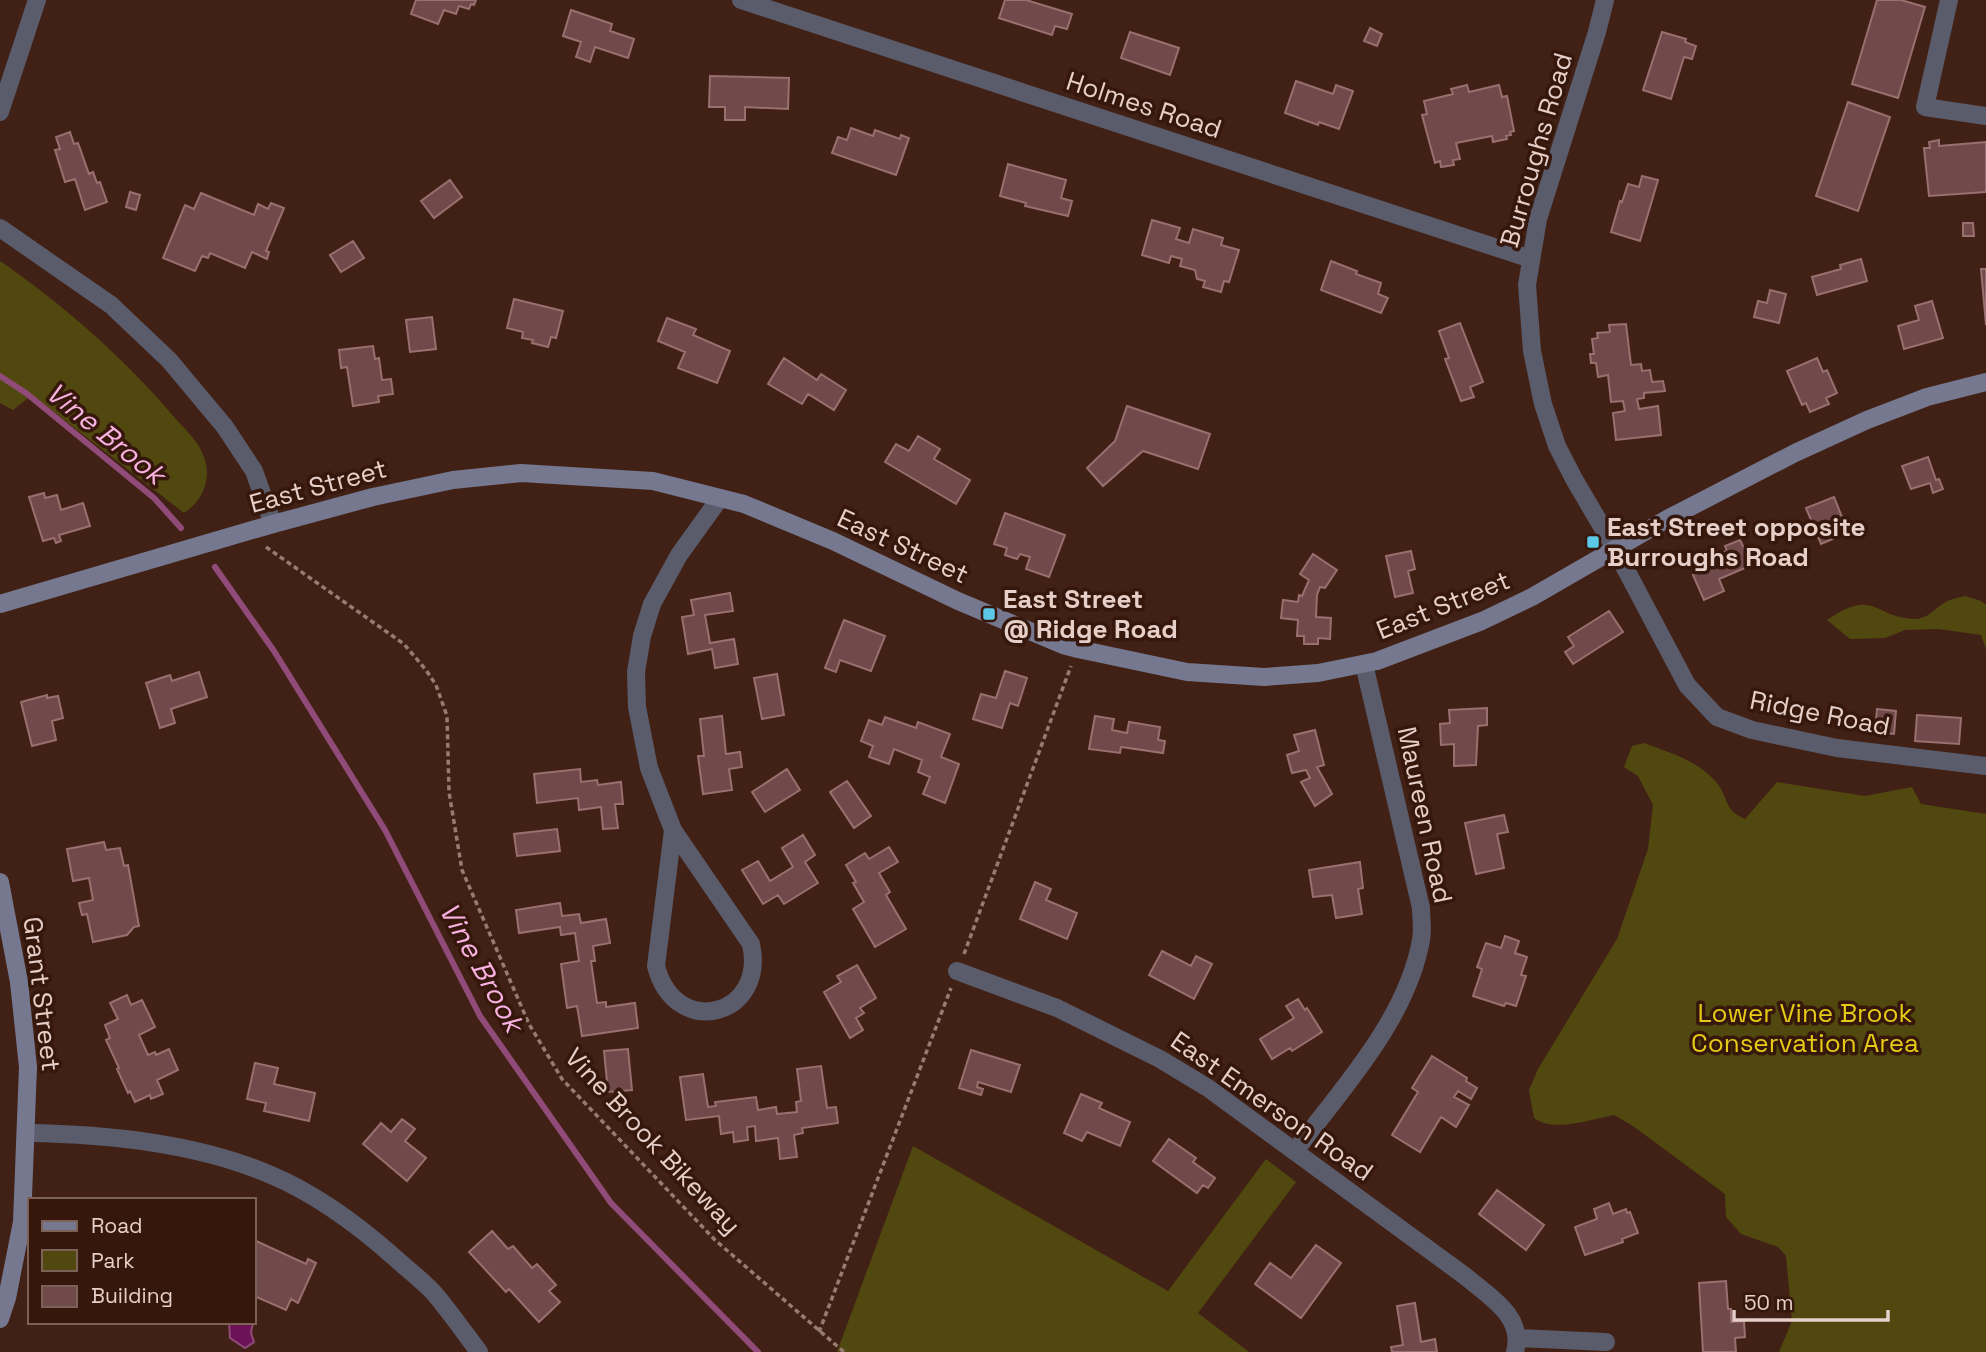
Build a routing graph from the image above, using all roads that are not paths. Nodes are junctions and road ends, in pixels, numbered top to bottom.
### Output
1 (37, 0) edge
2 (741, 0) edge
3 (1605, 0) edge
4 (1949, 0) edge
5 (0, 112) edge
6 (1986, 116) edge
7 (0, 228) edge
8 (1531, 259) junction
9 (1986, 382) edge
10 (720, 498) junction
11 (273, 524) junction
12 (1615, 549) junction
13 (0, 604) edge
14 (1364, 664) junction
15 (1986, 766) edge
16 (673, 830) junction
17 (0, 882) edge
18 (957, 971) road end
19 (26, 1133) junction
20 (1295, 1151) junction
21 (0, 1320) edge
22 (1606, 1342) dead end
23 (1517, 1345) edge
24 (479, 1352) edge

1 - 5 street
2 - 8 street, Holmes Road
3 - 8 street, Burroughs Road
4 - 6 street
7 - 11 street
8 - 12 street, Burroughs Road
9 - 12 street, East Street
10 - 11 street, East Street
10 - 14 street, East Street
10 - 16 street
11 - 13 street, East Street
12 - 14 street, East Street
12 - 15 street, Ridge Road
14 - 20 street, Maureen Road
16 - 16 street
17 - 19 street, Grant Street
18 - 20 street, East Emerson Road
19 - 21 street, Grant Street
19 - 24 street
20 - 23 street, East Emerson Road
22 - 23 street, East Emerson Road

